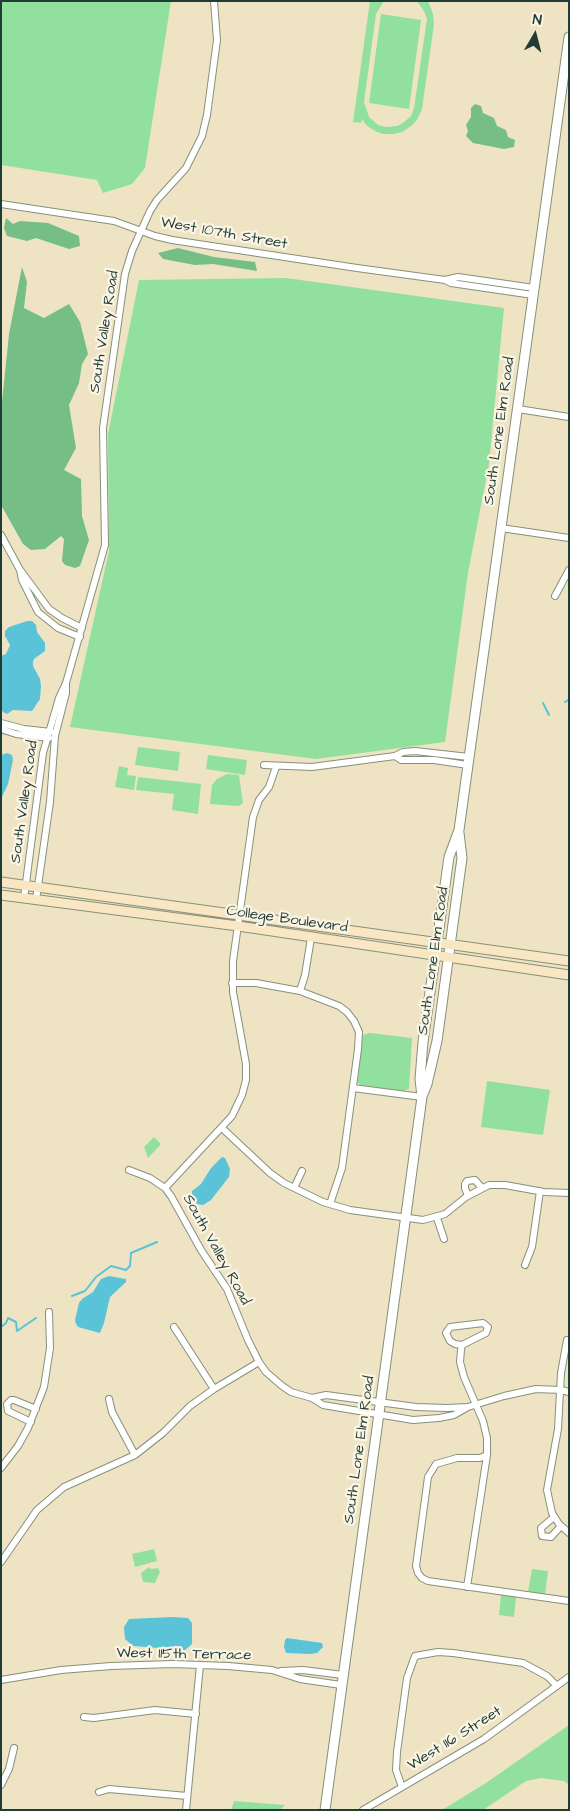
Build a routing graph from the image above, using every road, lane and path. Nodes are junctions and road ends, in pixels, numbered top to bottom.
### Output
1 (214, 1) edge
2 (569, 37) edge
3 (1, 204) edge
4 (141, 231) junction
5 (534, 292) junction
6 (518, 409) junction
7 (569, 417) edge
8 (501, 528) junction
9 (1, 535) edge
10 (569, 538) edge
11 (20, 570) junction
12 (569, 570) edge
13 (555, 596) dead end
14 (82, 628) junction
15 (80, 637) junction
16 (1, 723) edge
17 (1, 729) edge
18 (51, 735) junction
19 (468, 761) junction
20 (264, 765) dead end
21 (276, 767) junction
22 (459, 830) junction
23 (1, 882) edge
24 (26, 886) junction
25 (38, 887) junction
26 (1, 895) edge
27 (24, 898) junction
28 (36, 900) junction
29 (240, 916) junction
30 (238, 926) junction
31 (311, 938) junction
32 (437, 943) junction
33 (450, 944) junction
34 (435, 955) junction
35 (448, 957) junction
36 (569, 961) edge
37 (569, 975) edge
38 (232, 983) junction
39 (300, 991) junction
40 (353, 1088) junction
41 (422, 1095) junction
42 (222, 1128) junction
43 (129, 1170) dead end
44 (302, 1171) dead end
45 (165, 1188) junction
46 (294, 1188) junction
47 (482, 1188) junction
48 (540, 1191) junction
49 (569, 1193) edge
50 (468, 1196) junction
51 (330, 1204) junction
52 (437, 1218) junction
53 (406, 1219) junction
54 (444, 1239) dead end
55 (525, 1265) dead end
56 (49, 1312) dead end
57 (174, 1327) dead end
58 (567, 1340) dead end
59 (462, 1345) junction
60 (259, 1362) junction
61 (214, 1389) junction
62 (561, 1390) junction
63 (569, 1392) edge
64 (312, 1398) junction
65 (109, 1399) dead end
66 (382, 1403) junction
67 (476, 1405) junction
68 (468, 1407) junction
69 (36, 1409) junction
70 (380, 1415) junction
71 (31, 1422) junction
72 (135, 1454) junction
73 (488, 1456) junction
74 (1, 1468) edge
75 (554, 1517) junction
76 (561, 1526) junction
77 (569, 1533) edge
78 (1, 1562) edge
79 (467, 1587) junction
80 (569, 1601) edge
81 (200, 1665) junction
82 (277, 1672) junction
83 (343, 1675) junction
84 (569, 1678) edge
85 (1, 1679) edge
86 (341, 1685) junction
87 (557, 1686) junction
88 (196, 1714) junction
89 (84, 1717) dead end
90 (14, 1748) dead end
91 (1, 1785) edge
92 (402, 1787) junction
93 (99, 1792) dead end
94 (187, 1796) junction
95 (186, 1810) edge
96 (325, 1810) edge
97 (363, 1810) edge

1 - 4 street, South Valley Road
2 - 5 street, South Lone Elm Road
3 - 4 street, West 107th Street
4 - 5 street, West 107th Street
4 - 14 street, South Valley Road
5 - 6 street, South Lone Elm Road
6 - 7 street
6 - 8 street, South Lone Elm Road
8 - 10 street
8 - 19 street, South Lone Elm Road
9 - 11 street
11 - 14 street
11 - 15 street
12 - 13 street
14 - 15 street, South Valley Road
15 - 18 street, South Valley Road
16 - 18 street
17 - 18 street
18 - 24 street, South Valley Road
18 - 25 street, South Valley Road
19 - 21 street
19 - 22 street, South Lone Elm Road
20 - 21 street
21 - 29 street
22 - 32 street, South Lone Elm Road
22 - 33 street, South Lone Elm Road
23 - 24 main road, College Boulevard
24 - 25 main road, College Boulevard
24 - 27 street, South Valley Road
25 - 28 street, South Valley Road
25 - 29 main road, College Boulevard
26 - 27 main road, College Boulevard
27 - 28 main road, College Boulevard
28 - 30 main road, College Boulevard
29 - 30 street
29 - 32 main road, College Boulevard
30 - 31 main road, College Boulevard
30 - 38 street
31 - 34 main road, College Boulevard
31 - 39 street
32 - 33 main road, College Boulevard
32 - 34 street, South Lone Elm Road
33 - 35 street, South Lone Elm Road
33 - 36 main road, College Boulevard
34 - 35 main road, College Boulevard
34 - 41 street, South Lone Elm Road
35 - 37 main road, College Boulevard
35 - 41 street, South Lone Elm Road
38 - 39 street
38 - 42 street
39 - 40 street
40 - 41 street
40 - 51 street
41 - 53 street, South Lone Elm Road
42 - 45 street
42 - 46 street
43 - 45 street, South Valley Road
44 - 46 street
45 - 60 street, South Valley Road
46 - 51 street
47 - 48 street
47 - 50 street
47 - 50 street
48 - 49 street
48 - 55 street
50 - 52 street
51 - 53 street
52 - 53 street
52 - 54 street
53 - 66 street, South Lone Elm Road
56 - 69 street
57 - 61 street
58 - 62 street
59 - 59 street
59 - 67 street
60 - 61 street
60 - 64 street, South Valley Road
61 - 72 street
62 - 63 street
62 - 67 street
62 - 75 street
64 - 66 street
64 - 70 street, South Valley Road
65 - 72 street
66 - 68 street
66 - 70 street, South Lone Elm Road
67 - 68 street
67 - 73 street
68 - 70 street, South Valley Road
69 - 71 street
69 - 71 street
70 - 83 street, South Lone Elm Road
71 - 74 street
72 - 78 street
73 - 79 street
73 - 79 street
75 - 76 street
75 - 76 street
76 - 77 street
79 - 80 street
81 - 82 street, West 115th Terrace
81 - 85 street, West 115th Terrace
81 - 88 street
82 - 83 street, West 115th Terrace
82 - 86 street, West 115th Terrace
83 - 86 street, South Lone Elm Road
84 - 87 street, West 116 Street
86 - 96 street, South Lone Elm Road
87 - 92 street, West 116 Street
87 - 92 street
88 - 89 street
88 - 94 street
90 - 91 street
92 - 97 street, West 116 Street
93 - 94 street
94 - 95 street

